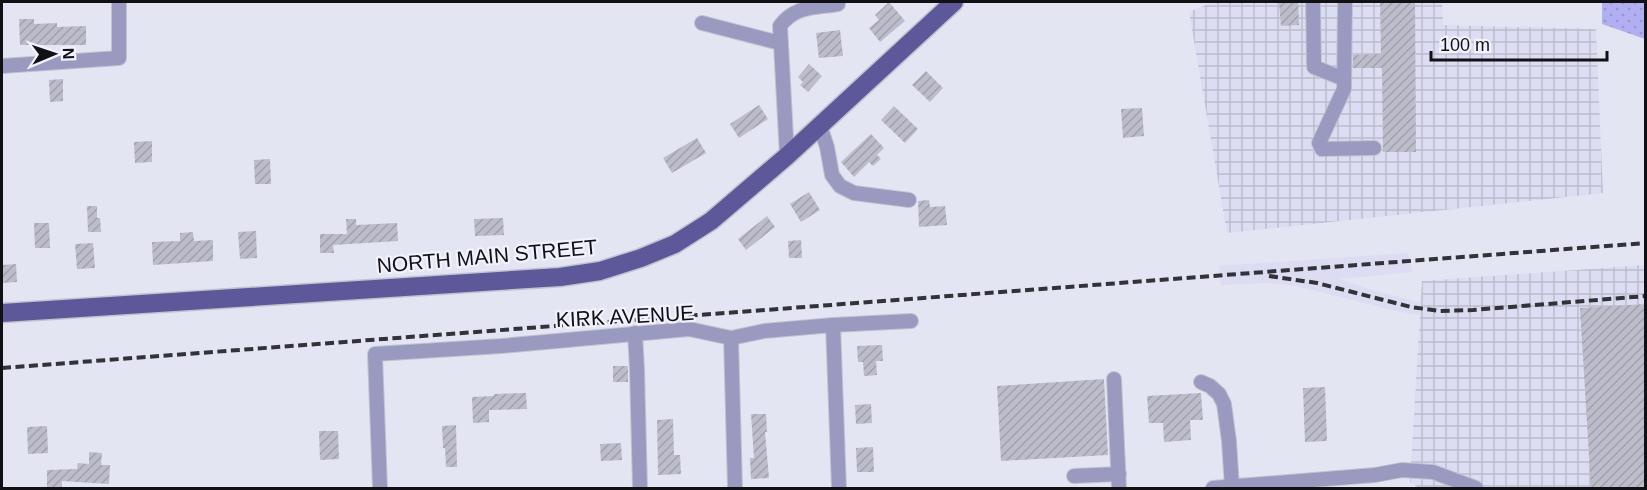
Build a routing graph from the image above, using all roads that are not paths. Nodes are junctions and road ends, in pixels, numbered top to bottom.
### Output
1 (119, 2) edge
2 (954, 2) edge
3 (1313, 2) edge
4 (1345, 2) edge
5 (838, 4) dead end
6 (702, 23) dead end
7 (780, 44) junction
8 (2, 66) edge
9 (1344, 79) junction
10 (820, 126) junction
11 (1374, 148) dead end
12 (787, 156) junction
13 (909, 200) dead end
14 (2, 313) edge
15 (911, 321) dead end
16 (833, 325) junction
17 (635, 333) junction
18 (731, 338) junction
19 (1114, 380) dead end
20 (1201, 382) dead end
21 (1119, 474) junction
22 (1074, 476) dead end
23 (1232, 487) junction
24 (380, 488) edge
25 (640, 489) edge
26 (735, 489) edge
27 (838, 489) edge
28 (1119, 489) edge
29 (1213, 489) edge
30 (1476, 489) edge

1 - 8 street
2 - 10 main road, NORTH MAIN STREET
3 - 9 street
4 - 9 street
5 - 7 street
6 - 7 street
7 - 12 street
9 - 11 street
10 - 12 main road, NORTH MAIN STREET
10 - 13 street
12 - 14 main road, NORTH MAIN STREET
15 - 16 street, KIRK AVENUE
16 - 18 street, KIRK AVENUE
16 - 27 street
17 - 18 street, KIRK AVENUE
17 - 24 street, KIRK AVENUE
17 - 25 street
18 - 26 street
19 - 21 street
20 - 23 street
21 - 22 street
21 - 28 street
23 - 29 street
23 - 30 street

